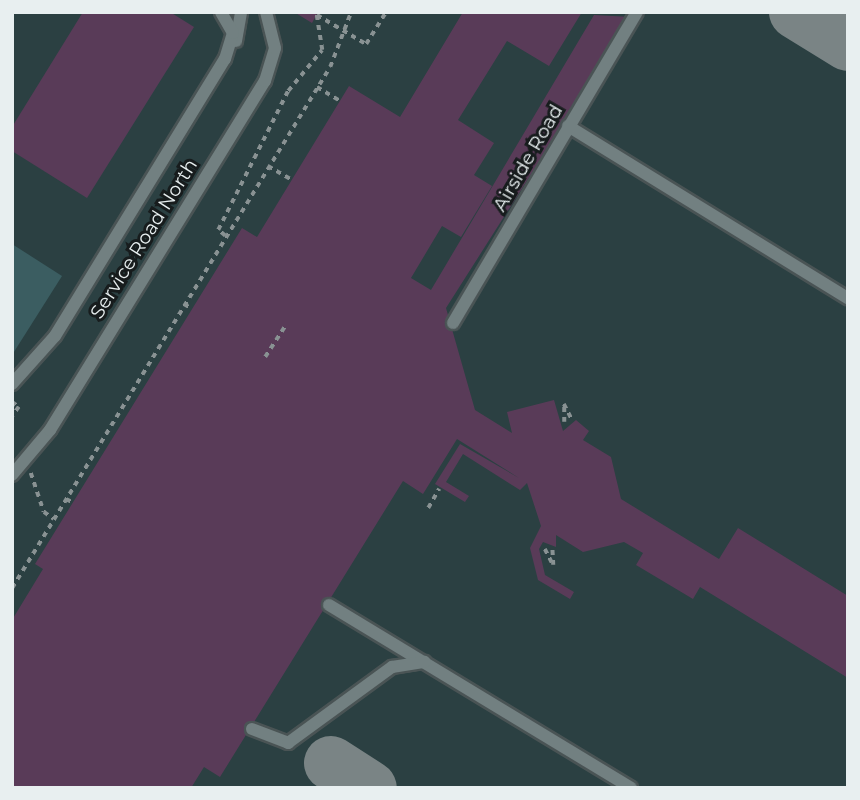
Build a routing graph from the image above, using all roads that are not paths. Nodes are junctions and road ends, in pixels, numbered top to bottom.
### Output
1 (221, 12) edge
2 (241, 12) edge
3 (266, 12) edge
4 (637, 12) edge
5 (225, 59) junction
6 (568, 127) junction
7 (848, 298) edge
8 (453, 323) dead end
9 (12, 384) edge
10 (12, 475) edge
11 (329, 605) dead end
12 (432, 664) junction
13 (252, 729) dead end
14 (631, 788) edge

1 - 5 lane, Service Road North
2 - 5 lane
3 - 10 lane, Service Road North
4 - 6 lane, Airside Road
5 - 9 lane, Service Road North
6 - 7 lane
6 - 8 lane, Airside Road
11 - 12 lane
12 - 13 lane
12 - 14 lane

